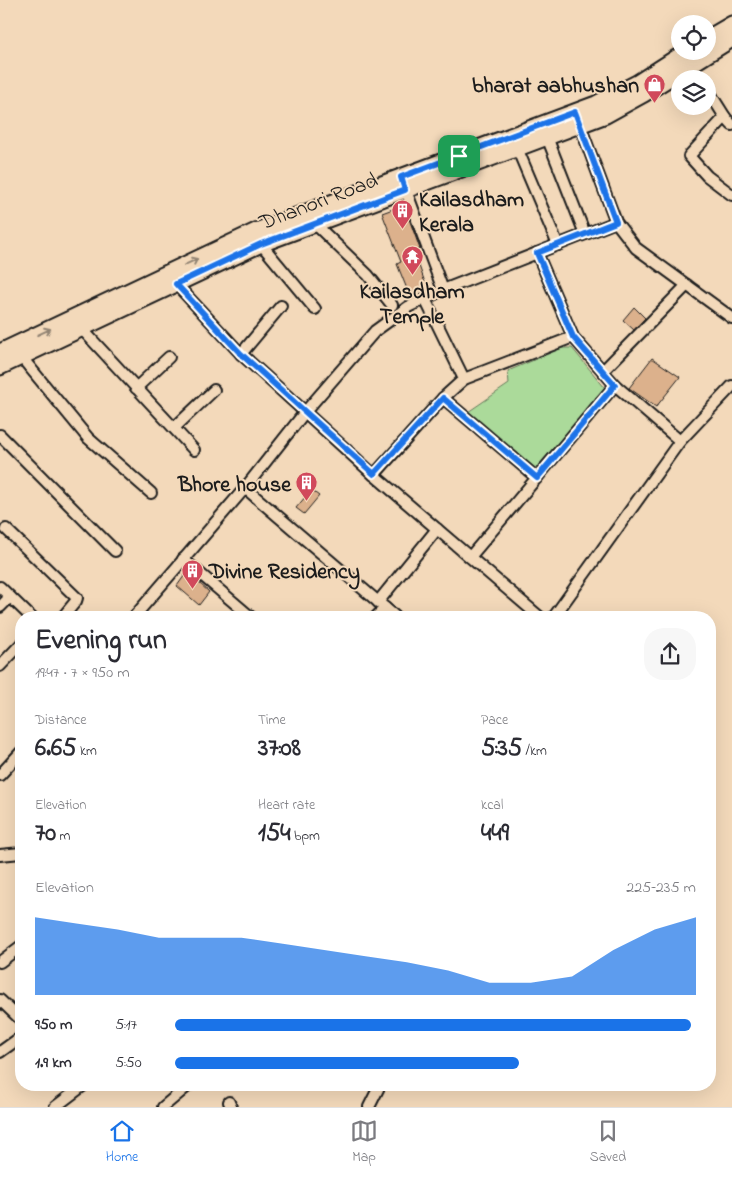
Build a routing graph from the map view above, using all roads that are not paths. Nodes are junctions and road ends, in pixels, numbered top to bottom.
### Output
1 (728, 33) edge
2 (716, 40) edge
3 (683, 60) edge
4 (716, 102) edge
5 (578, 119) junction
6 (728, 121) edge
7 (546, 137) junction
8 (517, 148) junction
9 (403, 183) junction
10 (732, 194) edge
11 (616, 222) junction
12 (314, 224) junction
13 (585, 234) junction
14 (261, 244) junction
15 (558, 245) junction
16 (537, 253) junction
17 (176, 284) junction
18 (687, 285) junction
19 (443, 290) junction
20 (425, 299) junction
21 (392, 305) dead end
22 (281, 306) dead end
23 (315, 309) dead end
24 (732, 318) edge
25 (82, 329) junction
26 (573, 337) junction
27 (11, 352) edge
28 (241, 354) junction
29 (169, 357) dead end
30 (0, 367) edge
31 (603, 371) junction
32 (464, 379) junction
33 (615, 385) junction
34 (732, 386) edge
35 (136, 388) junction
36 (214, 390) dead end
37 (443, 398) junction
38 (305, 412) junction
39 (174, 428) junction
40 (0, 435) edge
41 (680, 441) junction
42 (194, 450) dead end
43 (374, 474) junction
44 (537, 478) junction
45 (245, 488) junction
46 (151, 493) dead end
47 (6, 529) dead end
48 (437, 529) junction
49 (115, 551) dead end
50 (470, 557) junction
51 (183, 559) junction
52 (0, 587) edge
53 (10, 597) junction
54 (381, 605) junction
55 (0, 607) edge
56 (25, 611) edge
57 (68, 611) edge
58 (139, 611) edge
59 (245, 611) edge
60 (379, 611) edge
61 (388, 611) edge
62 (533, 611) edge
63 (558, 611) edge
64 (15, 650) edge
65 (0, 666) edge
66 (15, 759) edge
67 (0, 775) edge
68 (15, 854) edge
69 (0, 855) edge
70 (15, 951) edge
71 (0, 962) edge
72 (0, 1000) edge
73 (15, 1014) edge
74 (15, 1041) edge
75 (0, 1052) edge
76 (76, 1091) edge
77 (182, 1091) edge
78 (377, 1091) edge
79 (55, 1107) edge
80 (163, 1107) edge
81 (369, 1107) edge

1 - 2 main road, Dhanori Road
3 - 5 main road, Dhanori Road
4 - 6 street
5 - 7 main road, Dhanori Road
5 - 9 main road, Dhanori Road
5 - 11 street
6 - 10 street
7 - 8 main road, Dhanori Road
7 - 13 street
8 - 9 main road, Dhanori Road
8 - 15 street
9 - 12 main road, Dhanori Road
9 - 19 street
27 -> 9 main road, Dhanori Road
11 - 13 street
11 - 18 street
12 - 14 main road, Dhanori Road
12 - 21 street
13 - 15 street
14 - 17 main road, Dhanori Road
14 - 23 street
15 - 16 street
16 - 19 street
16 - 26 street
17 - 25 main road, Dhanori Road
17 - 28 street
18 - 24 street
18 - 31 street
19 - 20 street
20 - 32 street
20 - 38 street
22 - 28 street
25 - 27 main road, Dhanori Road
25 - 35 street
26 - 31 street
26 - 32 street
27 - 30 main road, Dhanori Road
27 - 46 street
28 - 38 street
29 - 35 street
31 - 33 street
32 - 37 street
33 - 41 street
33 - 44 street
34 - 41 street
35 - 39 street
36 - 39 street
37 - 43 street
37 - 44 street
38 - 43 street
38 - 45 street
39 - 42 street
40 - 49 street
41 - 63 street
43 - 48 street
44 - 50 street
45 - 51 street
45 - 54 street
47 - 57 street
48 - 50 street
48 - 54 street
50 - 62 street
51 - 58 street
51 - 59 street
52 - 53 street
53 - 55 street
53 - 56 street
54 - 60 street
54 - 61 street
64 - 65 street
66 - 67 street
68 - 69 street
70 - 71 street
72 - 73 street
74 - 75 street
76 - 79 street
77 - 80 street
78 - 81 street

